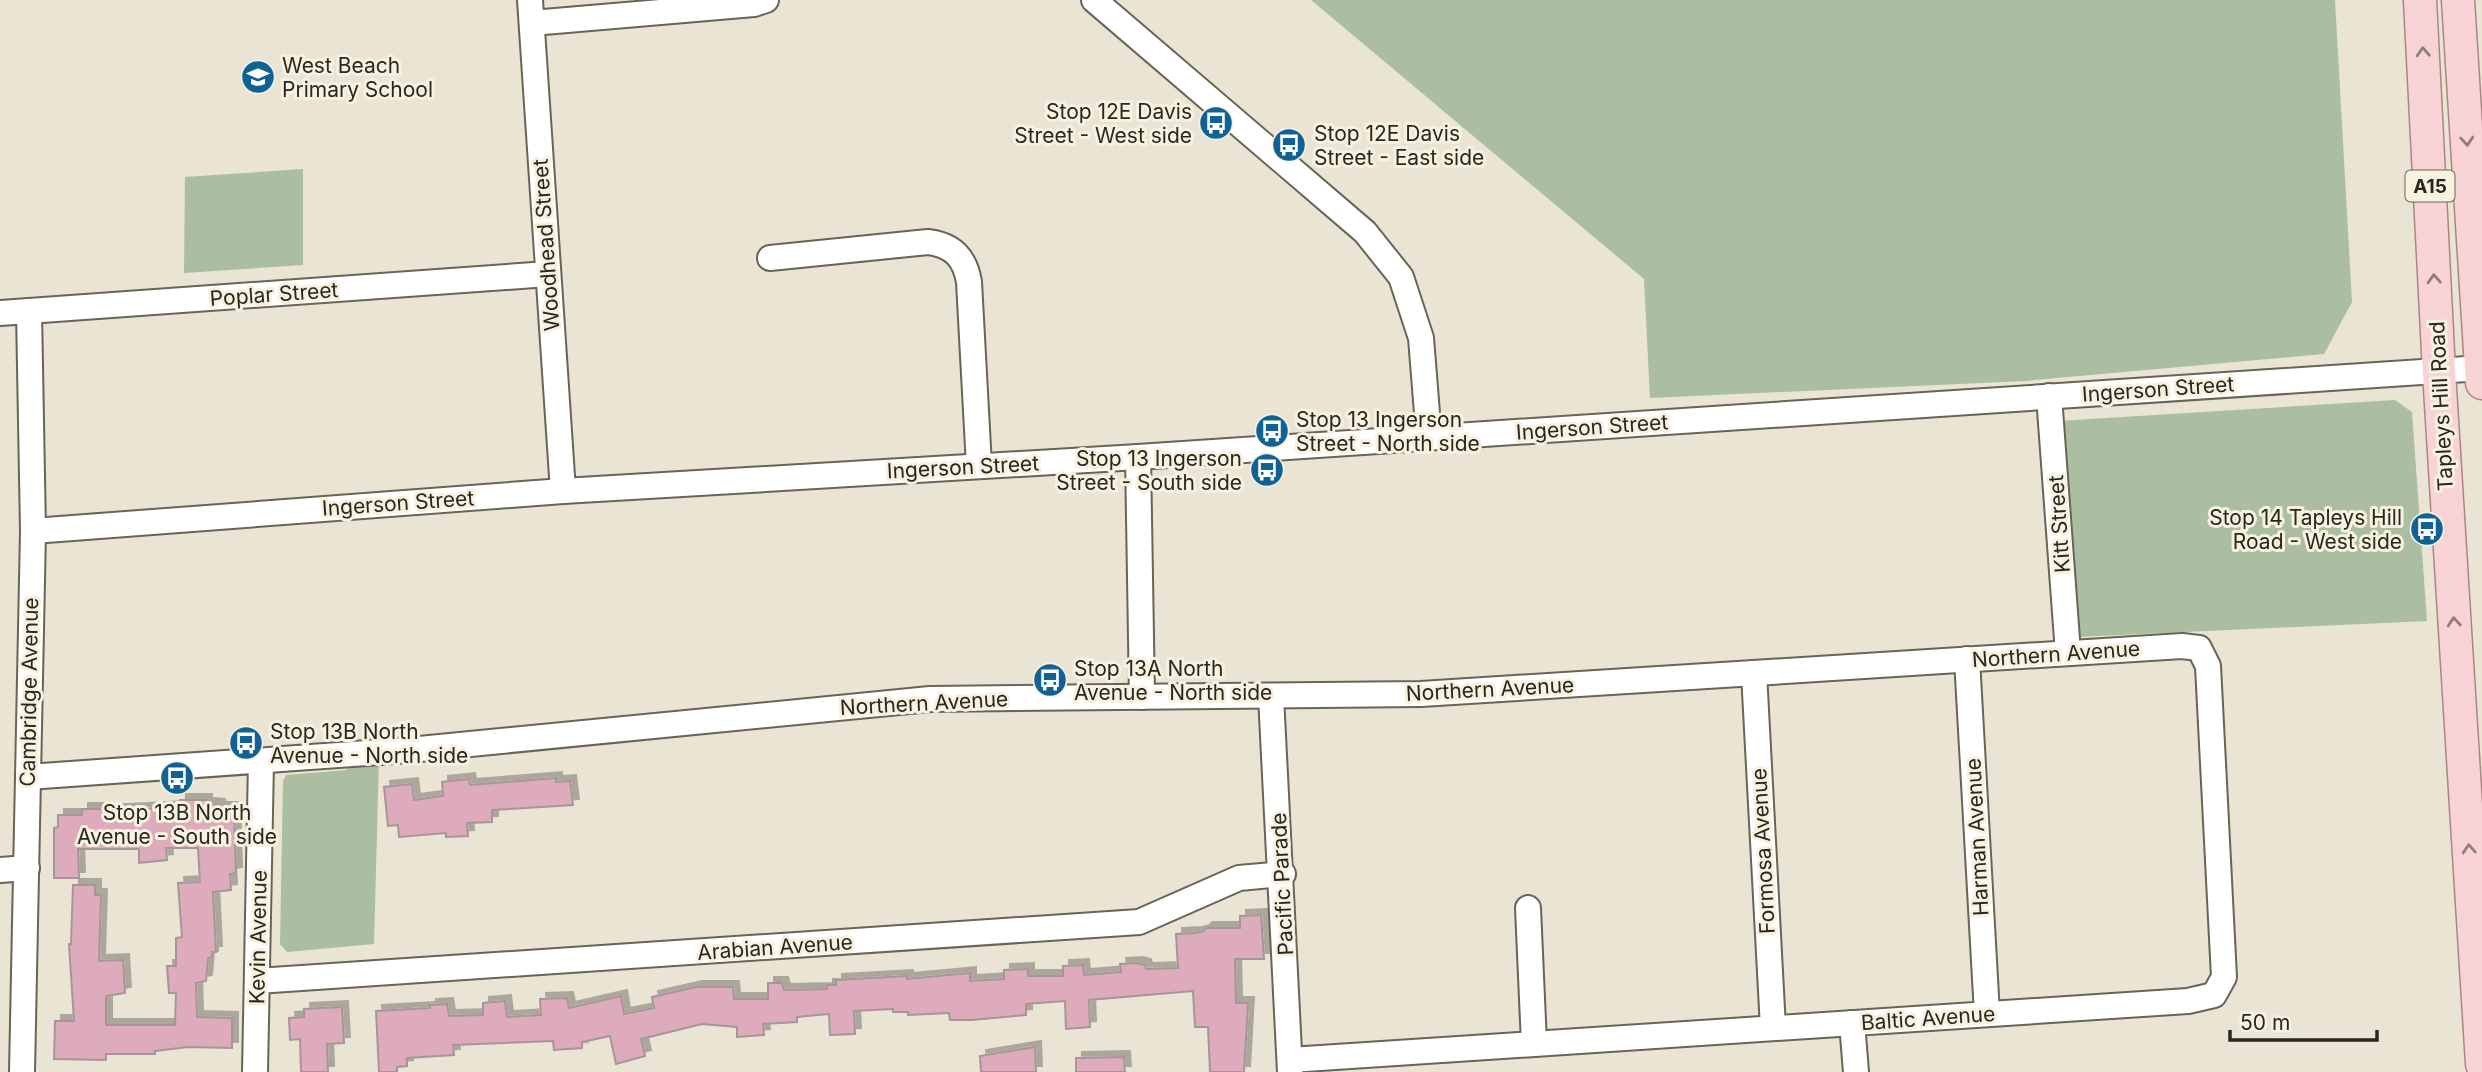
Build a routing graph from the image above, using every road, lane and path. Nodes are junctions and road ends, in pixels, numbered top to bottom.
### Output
1 (766, 0) edge
2 (1094, 0) edge
3 (2420, 0) edge
4 (2458, 0) edge
5 (531, 11) edge
6 (770, 258) dead end
7 (548, 274) junction
8 (29, 311) junction
9 (0, 313) edge
10 (2482, 368) edge
11 (2439, 372) junction
12 (2482, 383) edge
13 (2049, 396) junction
14 (1429, 438) junction
15 (1138, 457) junction
16 (979, 466) junction
17 (563, 491) junction
18 (33, 531) junction
19 (2199, 648) joint
20 (2068, 653) junction
21 (1968, 659) junction
22 (1754, 673) junction
23 (1271, 696) junction
24 (1142, 697) junction
25 (261, 761) junction
26 (27, 778) junction
27 (27, 868) junction
28 (0, 870) edge
29 (1283, 874) junction
30 (1528, 908) dead end
31 (257, 981) junction
32 (1987, 1014) junction
33 (1852, 1023) junction
34 (1773, 1028) junction
35 (1534, 1044) junction
36 (2482, 1064) edge
37 (1290, 1066) edge
38 (22, 1072) edge
39 (256, 1072) edge
40 (1856, 1072) edge

1 - 5 street
2 - 14 street
11 -> 3 main road, Tapleys Hill Road / A15
4 -> 10 main road, Tapleys Hill Road / A15
5 - 7 street, Woodhead Street
6 - 16 street
7 - 8 street, Poplar Street
7 - 17 street, Woodhead Street
8 - 9 street, Poplar Street
8 - 18 street, Cambridge Avenue
10 - 11 street, Ingerson Street
10 - 12 main road, Tapleys Hill Road / A15
11 - 13 street, Ingerson Street
36 -> 11 main road, Tapleys Hill Road / A15
13 - 14 street, Ingerson Street
13 - 20 street, Kitt Street
14 - 15 street, Ingerson Street
15 - 16 street, Ingerson Street
15 - 24 street
16 - 17 street, Ingerson Street
17 - 18 street, Ingerson Street
18 - 26 street, Cambridge Avenue
19 - 20 street, Northern Avenue
19 - 32 street, Baltic Avenue
20 - 21 street, Northern Avenue
21 - 22 street, Northern Avenue
21 - 32 street, Harman Avenue
22 - 23 street, Northern Avenue
22 - 34 street, Formosa Avenue
23 - 24 street, Northern Avenue
23 - 29 street, Pacific Parade
24 - 25 street, Northern Avenue
25 - 26 street, Northern Avenue
25 - 31 street, Kevin Avenue
26 - 27 street, Cambridge Avenue
27 - 28 street
27 - 38 street, Cambridge Avenue
29 - 31 street, Arabian Avenue
29 - 37 street, Pacific Parade
30 - 35 street
31 - 39 street, Kevin Avenue
32 - 33 street, Baltic Avenue
33 - 34 street, Baltic Avenue
33 - 40 street
34 - 35 street, Baltic Avenue
35 - 37 street, Baltic Avenue

